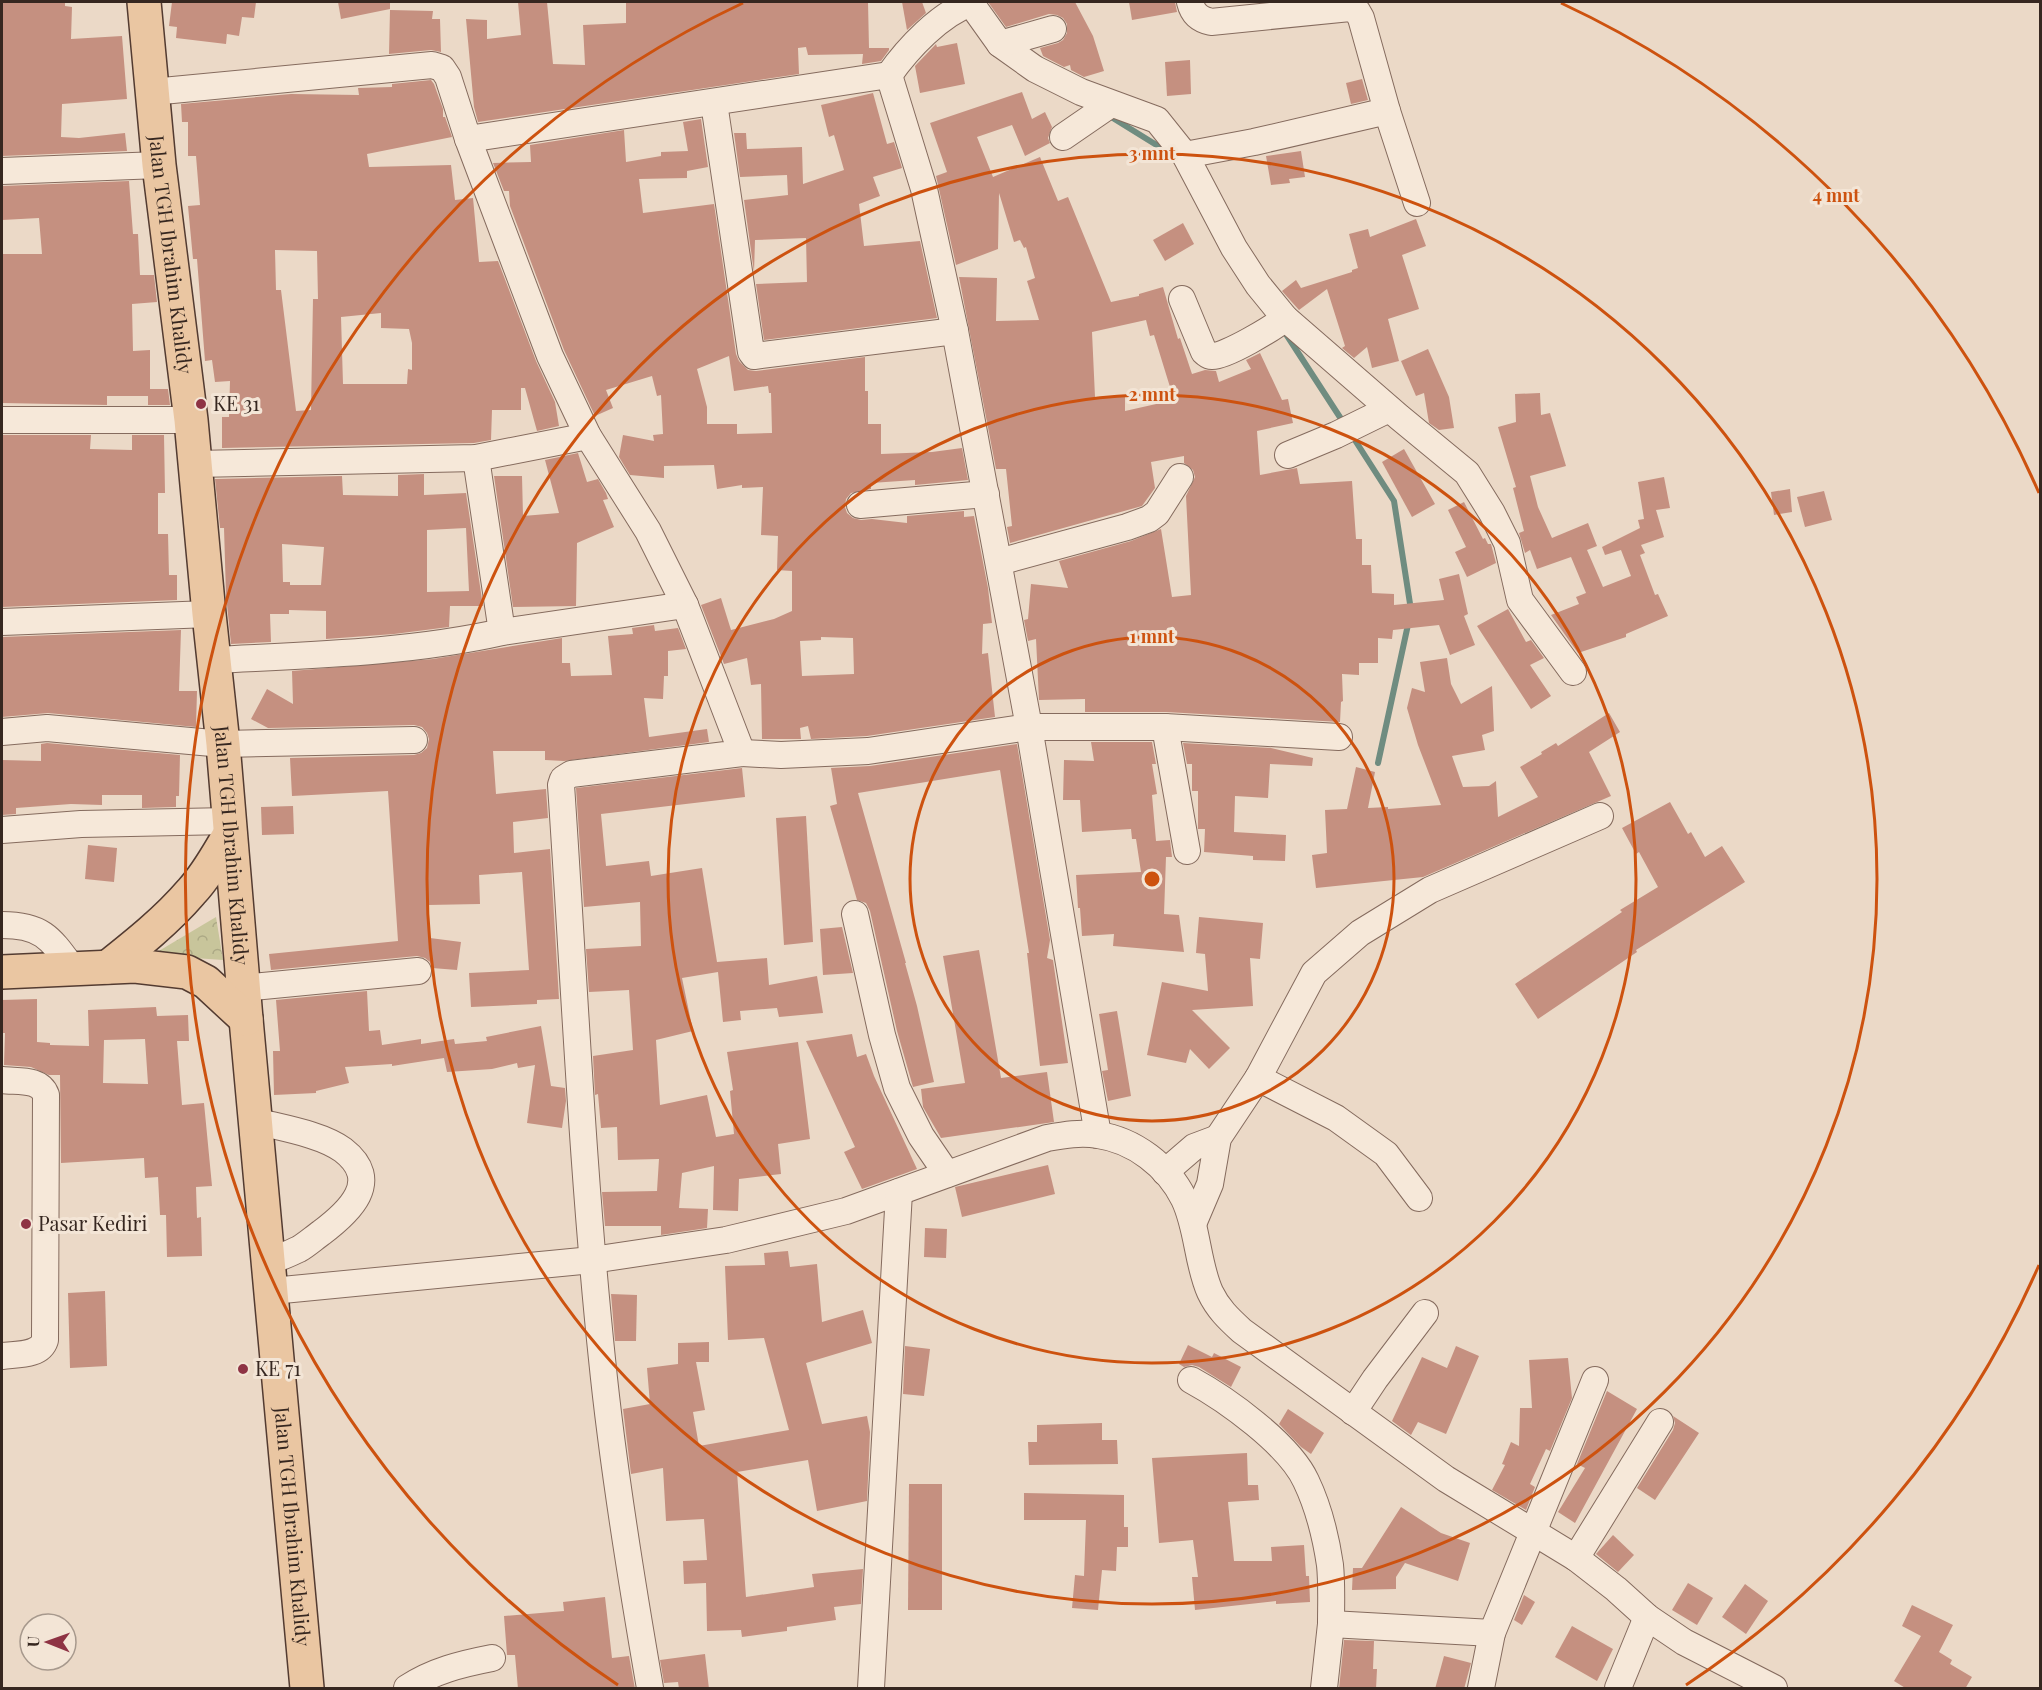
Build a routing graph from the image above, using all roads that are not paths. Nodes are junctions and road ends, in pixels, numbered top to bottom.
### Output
1 (144, 2) edge
2 (1190, 2) edge
3 (964, 5) edge
4 (1053, 29) dead end
5 (1000, 44) junction
6 (889, 75) junction
7 (152, 92) junction
8 (714, 103) junction
9 (1100, 111) junction
10 (1387, 111) junction
11 (1063, 137) dead end
12 (468, 139) junction
13 (1185, 155) junction
14 (159, 165) junction
15 (2, 171) edge
16 (1418, 203) dead end
17 (1182, 299) dead end
18 (1278, 323) junction
19 (955, 331) junction
20 (1389, 409) junction
21 (2, 420) edge
22 (191, 420) junction
23 (588, 436) junction
24 (1288, 455) dead end
25 (476, 458) junction
26 (195, 464) junction
27 (1180, 477) dead end
28 (986, 494) junction
29 (860, 505) dead end
30 (999, 562) junction
31 (685, 605) junction
32 (209, 614) junction
33 (2, 622) edge
34 (502, 632) junction
35 (214, 660) junction
36 (1573, 672) dead end
37 (1029, 727) junction
38 (1165, 727) junction
39 (2, 732) edge
40 (1339, 737) dead end
41 (414, 740) dead end
42 (223, 744) junction
43 (742, 753) junction
44 (1600, 816) dead end
45 (230, 827) junction
46 (2, 830) edge
47 (1188, 851) dead end
48 (855, 914) dead end
49 (2, 925) edge
50 (108, 967) junction
51 (73, 969) junction
52 (418, 971) dead end
53 (2, 972) edge
54 (244, 1004) junction
55 (1258, 1078) junction
56 (2, 1080) edge
57 (255, 1121) junction
58 (1098, 1135) junction
59 (1218, 1138) junction
60 (1160, 1167) junction
61 (947, 1174) junction
62 (899, 1192) junction
63 (1419, 1198) dead end
64 (1193, 1224) junction
65 (592, 1260) junction
66 (270, 1276) junction
67 (1425, 1313) dead end
68 (2, 1356) edge
69 (1191, 1380) dead end
70 (1595, 1380) dead end
71 (1353, 1412) junction
72 (1660, 1422) dead end
73 (1532, 1533) junction
74 (1576, 1558) junction
75 (1647, 1617) junction
76 (1331, 1624) junction
77 (1492, 1633) junction
78 (492, 1658) dead end
79 (306, 1688) edge
80 (407, 1689) edge
81 (650, 1689) edge
82 (871, 1689) edge
83 (1324, 1689) edge
84 (1481, 1689) edge
85 (1618, 1689) edge
86 (1774, 1689) edge

1 - 7 main road, Jalan TGH Ibrahim Khalidy
2 - 10 street
3 - 5 street
3 - 6 street
4 - 5 street
5 - 9 street
6 - 8 street
6 - 19 street
7 - 12 street
7 - 14 main road, Jalan TGH Ibrahim Khalidy
8 - 12 street
8 - 19 street
9 - 11 street
9 - 13 street
10 - 13 street
10 - 16 street
12 - 23 street
13 - 18 street
14 - 15 street
14 - 22 main road, Jalan TGH Ibrahim Khalidy
17 - 18 street
18 - 20 street
19 - 28 street
20 - 24 street
20 - 36 street
21 - 22 street
22 - 26 main road, Jalan TGH Ibrahim Khalidy
23 - 25 street
23 - 31 street
25 - 26 street
25 - 34 street
26 - 32 main road, Jalan TGH Ibrahim Khalidy
27 - 30 street
28 - 29 street
28 - 30 street
30 - 37 street
31 - 34 street
31 - 43 street
32 - 33 street
32 - 35 main road, Jalan TGH Ibrahim Khalidy
34 - 35 street
35 - 42 main road, Jalan TGH Ibrahim Khalidy
37 - 38 street
37 - 43 street
37 - 58 street
38 - 40 street
38 - 47 street
39 - 42 street
41 - 42 street
42 - 45 main road, Jalan TGH Ibrahim Khalidy
43 - 65 street
44 - 55 street
45 - 46 street
45 - 50 main road
45 - 54 main road, Jalan TGH Ibrahim Khalidy
48 - 61 street
49 - 51 street
50 - 51 main road
50 - 54 main road
51 - 53 main road
52 - 54 street
54 - 57 main road, Jalan TGH Ibrahim Khalidy
55 - 59 street
55 - 63 street
56 - 68 street
57 - 66 main road, Jalan TGH Ibrahim Khalidy
57 - 66 street
58 - 60 street
58 - 61 street
59 - 60 street
59 - 64 street
60 - 64 street
61 - 62 street
62 - 65 street
62 - 82 street
64 - 71 street
65 - 66 street
65 - 81 street
66 - 79 main road, Jalan TGH Ibrahim Khalidy
67 - 71 street
69 - 76 street
70 - 73 street
71 - 73 street
72 - 74 street
73 - 74 street
73 - 77 street
74 - 75 street
75 - 85 street
75 - 86 street
76 - 77 street
76 - 83 street
77 - 84 street
78 - 80 street

